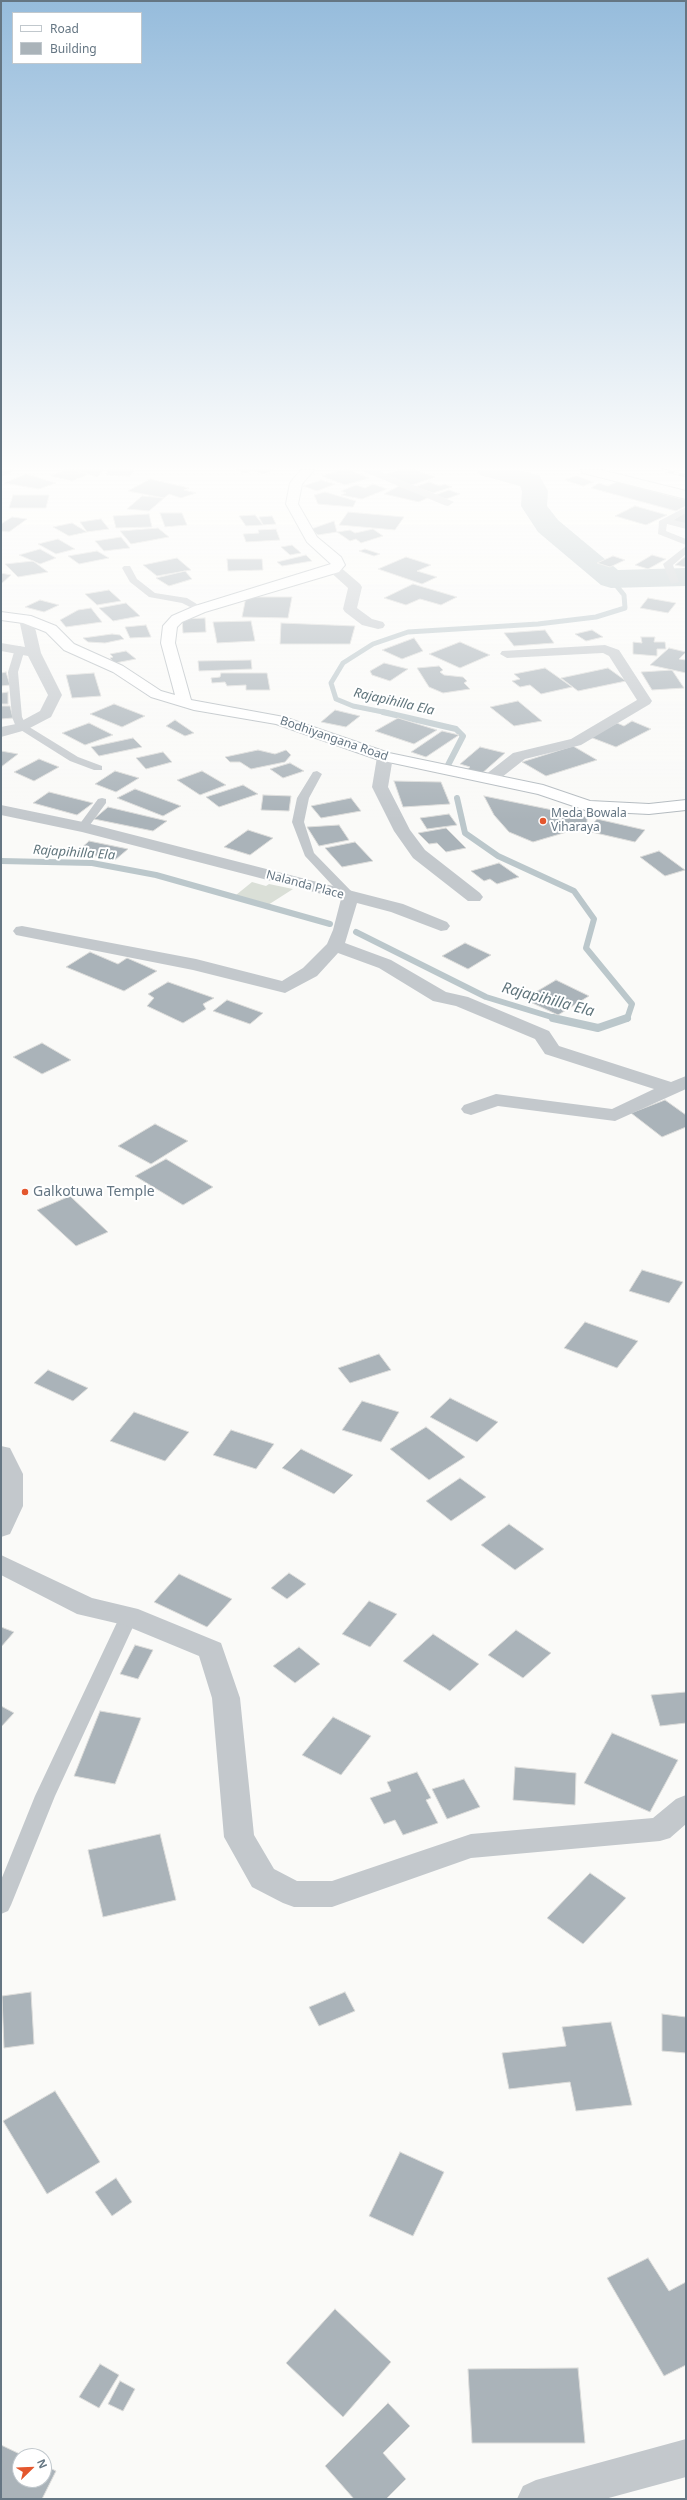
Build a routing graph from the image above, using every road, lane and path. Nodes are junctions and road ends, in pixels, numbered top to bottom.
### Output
1 (141, 587) edge
2 (275, 587) edge
3 (355, 587) edge
4 (200, 609) junction
5 (1, 616) edge
6 (26, 619) junction
7 (378, 625) dead end
8 (1, 647) edge
9 (20, 649) junction
10 (34, 653) junction
11 (507, 654) dead end
12 (184, 702) junction
13 (21, 727) junction
14 (1, 732) edge
15 (385, 757) junction
16 (98, 768) dead end
17 (317, 774) dead end
18 (491, 778) junction
19 (102, 801) dead end
20 (686, 805) edge
21 (1, 810) edge
22 (82, 827) junction
23 (474, 896) dead end
24 (350, 897) junction
25 (441, 926) dead end
26 (22, 931) dead end
27 (335, 946) junction
28 (678, 1085) edge
29 (471, 1109) dead end
30 (1, 1454) edge
31 (1, 1528) edge
32 (1, 1564) edge
33 (129, 1616) junction
34 (686, 1807) edge
35 (1, 1905) edge
36 (686, 2458) edge
37 (536, 2499) edge

1 - 4 lane
2 - 4 street
3 - 7 street
4 - 12 street
5 - 6 street, Bodhiyangana Road
6 - 10 street
6 - 12 street, Bodhiyangana Road
8 - 9 street
9 - 10 street
9 - 13 lane
10 - 13 street
11 - 18 street
12 - 15 street, Bodhiyangana Road
13 - 14 street
13 - 16 lane
15 - 18 street, Bodhiyangana Road
15 - 23 street
17 - 24 lane
18 - 20 street, Bodhiyangana Road
19 - 22 lane
21 - 22 street, Nalanda Place
22 - 24 street, Nalanda Place
24 - 25 street
24 - 27 street, Nalanda Place
26 - 27 street, Nalanda Place
27 - 28 street
28 - 29 street
30 - 31 street
32 - 33 street
33 - 34 street
33 - 35 lane
36 - 37 street

